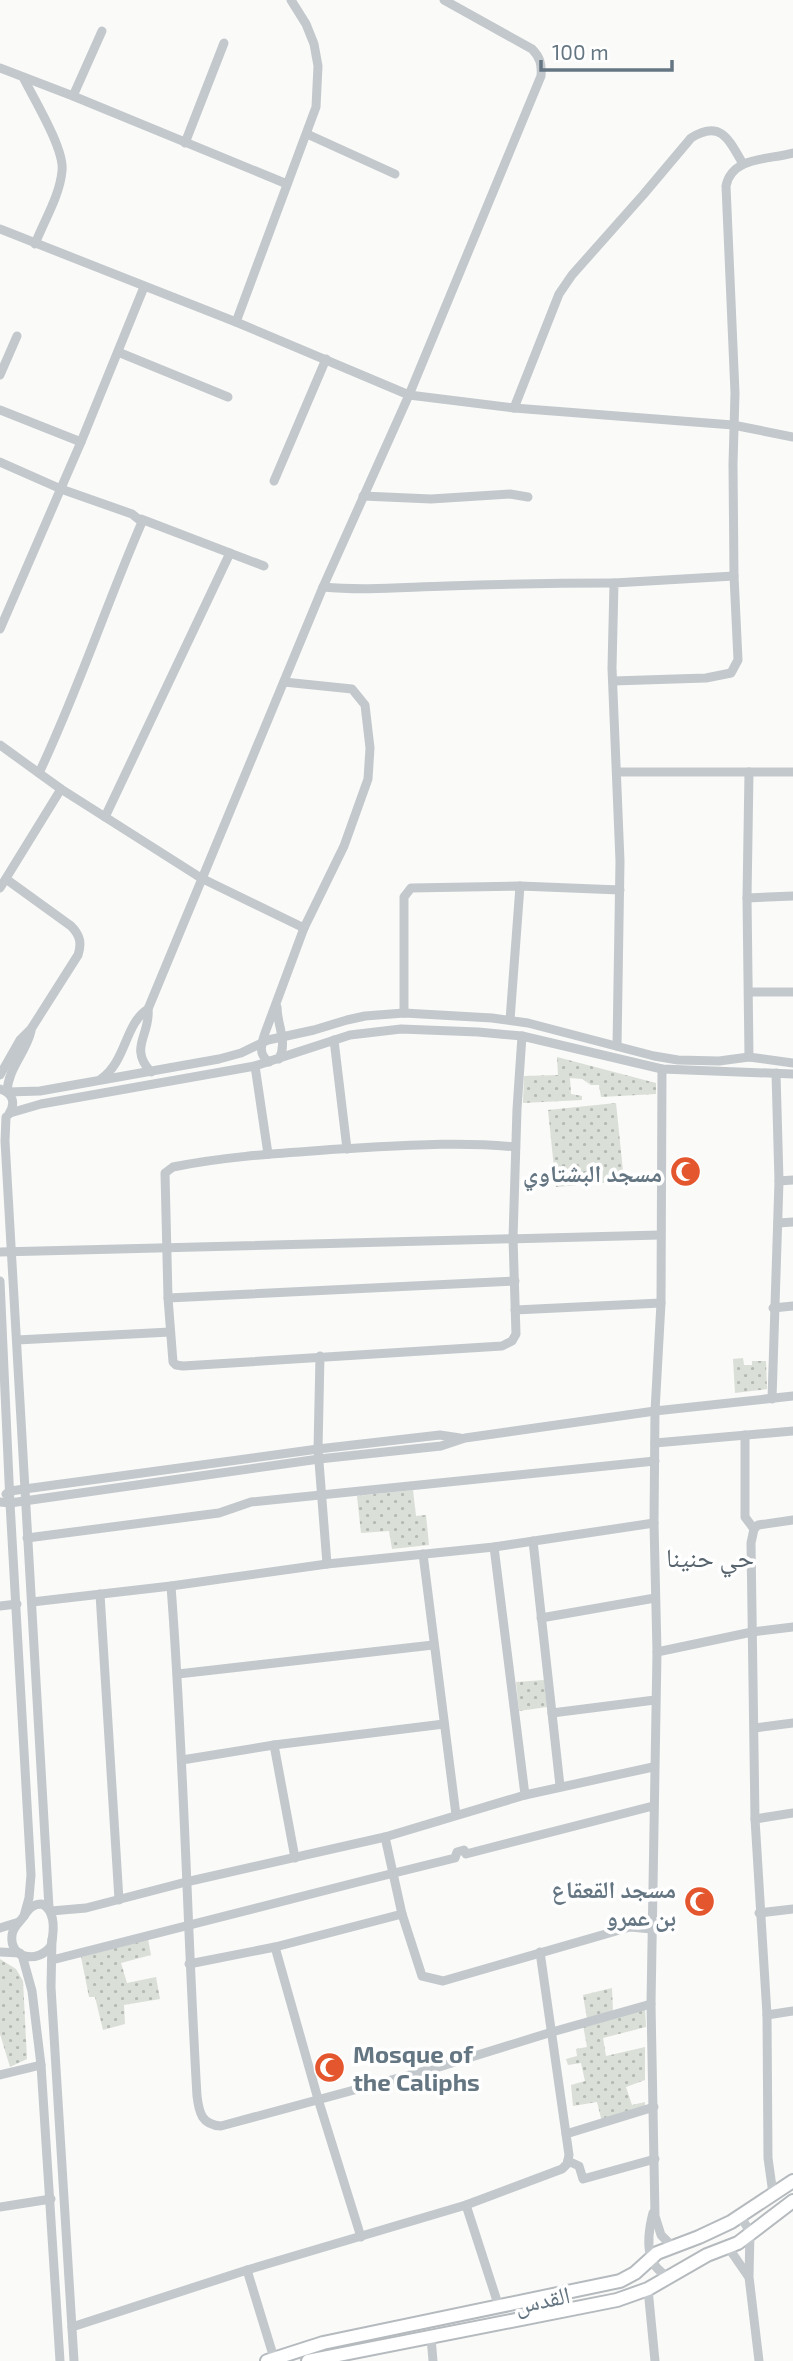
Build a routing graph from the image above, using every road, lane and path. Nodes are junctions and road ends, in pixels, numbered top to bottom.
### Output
1 (291, 0) edge
2 (444, 0) edge
3 (102, 30) dead end
4 (223, 43) dead end
5 (0, 68) edge
6 (24, 79) junction
7 (74, 96) junction
8 (307, 134) junction
9 (185, 144) junction
10 (793, 153) edge
11 (743, 164) junction
12 (395, 174) dead end
13 (287, 184) junction
14 (0, 229) edge
15 (35, 244) junction
16 (144, 287) junction
17 (236, 322) junction
18 (17, 336) dead end
19 (118, 352) junction
20 (326, 359) junction
21 (0, 375) edge
22 (409, 395) junction
23 (228, 397) dead end
24 (514, 408) junction
25 (0, 410) edge
26 (733, 425) junction
27 (793, 437) edge
28 (81, 442) junction
29 (0, 462) edge
30 (274, 481) dead end
31 (61, 489) junction
32 (363, 496) junction
33 (528, 496) dead end
34 (141, 519) junction
35 (230, 553) junction
36 (264, 566) dead end
37 (734, 576) junction
38 (614, 583) junction
39 (323, 587) junction
40 (3, 615) edge
41 (0, 629) edge
42 (613, 681) junction
43 (284, 682) junction
44 (0, 745) edge
45 (617, 772) junction
46 (750, 772) junction
47 (793, 772) edge
48 (39, 773) junction
49 (61, 789) junction
50 (105, 817) junction
51 (201, 878) junction
52 (6, 879) junction
53 (520, 887) junction
54 (0, 888) edge
55 (620, 890) junction
56 (793, 896) edge
57 (747, 898) junction
58 (304, 928) junction
59 (748, 992) junction
60 (793, 992) edge
61 (277, 1005) junction
62 (148, 1009) junction
63 (404, 1013) junction
64 (510, 1020) junction
65 (31, 1029) junction
66 (522, 1036) junction
67 (282, 1037) junction
68 (334, 1040) junction
69 (262, 1043) junction
70 (617, 1046) junction
71 (749, 1057) junction
72 (274, 1061) junction
73 (793, 1063) edge
74 (255, 1066) junction
75 (662, 1069) junction
76 (151, 1072) junction
77 (749, 1072) junction
78 (776, 1073) junction
79 (793, 1074) edge
80 (0, 1075) edge
81 (100, 1080) junction
82 (5, 1091) edge
83 (5, 1116) edge
84 (516, 1147) junction
85 (347, 1149) junction
86 (268, 1154) junction
87 (3, 1172) edge
88 (793, 1180) edge
89 (779, 1181) junction
90 (4, 1198) edge
91 (793, 1222) edge
92 (778, 1223) junction
93 (660, 1235) junction
94 (513, 1238) junction
95 (166, 1246) junction
96 (12, 1251) junction
97 (0, 1252) edge
98 (0, 1281) edge
99 (514, 1281) junction
100 (168, 1298) junction
101 (661, 1303) junction
102 (793, 1306) edge
103 (773, 1308) junction
104 (515, 1310) junction
105 (170, 1332) junction
106 (17, 1340) junction
107 (320, 1356) junction
108 (793, 1396) edge
109 (772, 1399) junction
110 (655, 1411) junction
111 (793, 1431) edge
112 (745, 1435) junction
113 (655, 1443) junction
114 (318, 1454) junction
115 (655, 1461) junction
116 (24, 1489) junction
117 (10, 1491) junction
118 (320, 1495) junction
119 (25, 1500) junction
120 (3, 1501) edge
121 (793, 1520) edge
122 (654, 1523) junction
123 (754, 1529) junction
124 (27, 1538) junction
125 (533, 1541) junction
126 (494, 1547) junction
127 (423, 1554) junction
128 (327, 1564) junction
129 (171, 1586) junction
130 (100, 1594) junction
131 (655, 1598) junction
132 (32, 1602) junction
133 (17, 1604) junction
134 (0, 1606) edge
135 (541, 1618) junction
136 (793, 1627) edge
137 (752, 1632) junction
138 (433, 1645) junction
139 (656, 1652) junction
140 (178, 1674) junction
141 (655, 1700) junction
142 (552, 1713) junction
143 (793, 1723) edge
144 (444, 1724) junction
145 (755, 1728) junction
146 (274, 1745) junction
147 (182, 1760) junction
148 (653, 1767) junction
149 (560, 1786) junction
150 (525, 1795) junction
151 (653, 1806) junction
152 (793, 1814) edge
153 (456, 1815) junction
154 (755, 1819) junction
155 (385, 1837) junction
156 (295, 1858) junction
157 (393, 1875) junction
158 (186, 1882) junction
159 (118, 1900) junction
160 (50, 1909) junction
161 (793, 1909) edge
162 (71, 1911) junction
163 (759, 1913) junction
164 (402, 1914) junction
165 (22, 1919) junction
166 (187, 1927) junction
167 (0, 1928) edge
168 (52, 1928) junction
169 (652, 1929) junction
170 (52, 1940) junction
171 (275, 1948) junction
172 (0, 1952) edge
173 (540, 1952) junction
174 (21, 1954) junction
175 (52, 1960) junction
176 (189, 1964) junction
177 (652, 2004) junction
178 (793, 2011) edge
179 (767, 2015) junction
180 (552, 2032) junction
181 (41, 2065) junction
182 (0, 2075) edge
183 (318, 2099) junction
184 (654, 2107) junction
185 (566, 2134) junction
186 (655, 2159) junction
187 (568, 2161) junction
188 (793, 2181) edge
189 (773, 2194) junction
190 (51, 2200) junction
191 (655, 2201) junction
192 (793, 2201) edge
193 (467, 2205) junction
194 (0, 2207) edge
195 (737, 2218) junction
196 (750, 2232) junction
197 (362, 2237) junction
198 (672, 2246) junction
199 (728, 2247) junction
200 (650, 2257) junction
201 (247, 2270) junction
202 (670, 2277) junction
203 (749, 2277) junction
204 (648, 2290) junction
205 (499, 2307) junction
206 (72, 2327) junction
207 (431, 2337) junction
208 (271, 2359) edge
209 (60, 2361) edge
210 (74, 2361) edge
211 (308, 2361) edge
212 (433, 2361) edge
213 (655, 2361) edge
214 (759, 2361) edge

1 - 8 street
2 - 22 street
3 - 7 street
4 - 9 street
5 - 6 street
6 - 7 street
6 - 15 street
7 - 9 street
8 - 12 street
8 - 13 street
9 - 13 street
10 - 11 street
11 - 24 street
11 - 26 street
13 - 17 street
14 - 15 street
15 - 16 street
16 - 17 street
16 - 19 street
17 - 20 street
18 - 21 street
19 - 23 street
19 - 28 street
20 - 22 street
20 - 30 street
22 - 24 street
22 - 32 street
24 - 26 street
25 - 28 street
26 - 27 street
26 - 37 street
28 - 31 street
29 - 31 street
31 - 34 street
31 - 40 street
32 - 33 street
32 - 39 street
34 - 35 street
34 - 48 street
35 - 36 street
35 - 50 street
37 - 38 street
37 - 42 street
38 - 39 street
38 - 42 street
39 - 43 street
40 - 41 street
42 - 45 street
43 - 51 street
43 - 58 street
44 - 48 street
45 - 46 street
45 - 55 street
46 - 47 street
46 - 57 street
48 - 49 street
49 - 50 street
49 - 52 street
50 - 51 street
51 - 58 street
51 - 62 street
52 - 54 street
52 - 65 street
53 - 55 street
53 - 63 street
53 - 64 street
55 - 70 street
56 - 57 street
57 - 59 street
58 - 61 street
59 - 60 street
59 - 71 street
61 - 67 street
61 - 69 street
62 - 76 street
62 - 81 street
63 - 64 street
63 - 67 street
64 - 70 street
65 - 80 street
65 - 82 street
66 - 68 street
66 - 75 street
66 - 84 street
67 - 69 street
67 - 72 street
68 - 72 street
68 - 85 street
69 - 72 street
69 - 76 street
70 - 71 street
71 - 73 street
71 - 77 street
71 - 77 street
72 - 74 street
74 - 83 street
74 - 86 street
75 - 77 street
75 - 93 street
76 - 81 street
77 - 78 street
78 - 79 street
78 - 89 street
81 - 82 street
82 - 83 street
83 - 87 street
84 - 85 street
84 - 94 street
85 - 86 street
86 - 95 street
87 - 90 street
88 - 89 street
89 - 92 street
90 - 96 street
91 - 92 street
92 - 103 street
93 - 94 street
93 - 101 street
94 - 95 street
94 - 99 street
95 - 96 street
95 - 100 street
96 - 97 street
96 - 106 street
98 - 117 street
99 - 100 street
99 - 104 street
100 - 105 street
101 - 104 street
101 - 110 street
102 - 103 street
103 - 109 street
104 - 107 street
105 - 106 street
105 - 107 street
106 - 116 street
107 - 114 street
108 - 109 street
109 - 110 street
110 - 113 street
110 - 114 street
111 - 112 street
112 - 113 street
112 - 123 street
113 - 115 street
114 - 116 street
114 - 118 street
114 - 119 street
115 - 118 street
115 - 122 street
116 - 117 street
116 - 119 street
117 - 120 street
118 - 124 street
118 - 128 street
119 - 120 street
119 - 124 street
120 - 133 street
121 - 123 street
122 - 125 street
122 - 131 street
123 - 137 street
124 - 132 street
125 - 126 street
125 - 135 street
126 - 127 street
126 - 150 street
127 - 128 street
127 - 138 street
128 - 129 street
129 - 130 street
129 - 140 street
130 - 132 street
130 - 159 street
131 - 135 street
131 - 139 street
132 - 160 street
133 - 134 street
133 - 165 street
135 - 142 street
136 - 137 street
137 - 139 street
137 - 145 street
138 - 140 street
138 - 144 street
139 - 141 street
140 - 147 street
141 - 142 street
141 - 148 street
142 - 149 street
143 - 145 street
144 - 146 street
144 - 153 street
145 - 154 street
146 - 147 street
146 - 156 street
147 - 158 street
148 - 149 street
148 - 151 street
149 - 150 street
150 - 153 street
151 - 157 street
151 - 169 street
152 - 154 street
153 - 155 street
154 - 163 street
155 - 156 street
155 - 157 street
156 - 158 street
157 - 164 street
157 - 166 street
158 - 159 street
158 - 166 street
159 - 162 street
160 - 162 street
160 - 165 street
160 - 168 street
161 - 163 street
162 - 168 street
163 - 179 street
164 - 171 street
164 - 173 street
165 - 167 street
165 - 174 street
166 - 175 street
166 - 176 street
168 - 170 street
169 - 173 street
169 - 177 street
170 - 174 street
170 - 175 street
171 - 176 street
171 - 183 street
172 - 174 street
173 - 180 street
174 - 181 street
175 - 206 street
176 - 183 street
177 - 180 street
177 - 184 street
178 - 179 street
179 - 189 street
180 - 183 street
180 - 185 street
181 - 182 street
181 - 190 street
183 - 197 street
184 - 185 street
184 - 186 street
185 - 187 street
186 - 187 street
186 - 191 street
187 - 193 street
188 - 189 main road, القدس
189 - 195 main road, القدس
190 - 194 street
190 - 209 street
191 - 198 street
191 - 200 street
192 - 196 main road, القدس
193 - 197 street
193 - 205 street
195 - 196 street
195 - 198 main road, القدس
196 - 199 main road, القدس
196 - 203 street
197 - 201 street
198 - 200 main road, القدس
199 - 202 main road, القدس
199 - 203 street
200 - 202 street
200 - 205 main road, القدس
201 - 206 street
201 - 208 street
202 - 204 main road, القدس
203 - 214 street
204 - 207 main road, القدس
204 - 213 street
205 - 208 main road, القدس
206 - 210 street
207 - 211 main road, القدس
207 - 212 street

